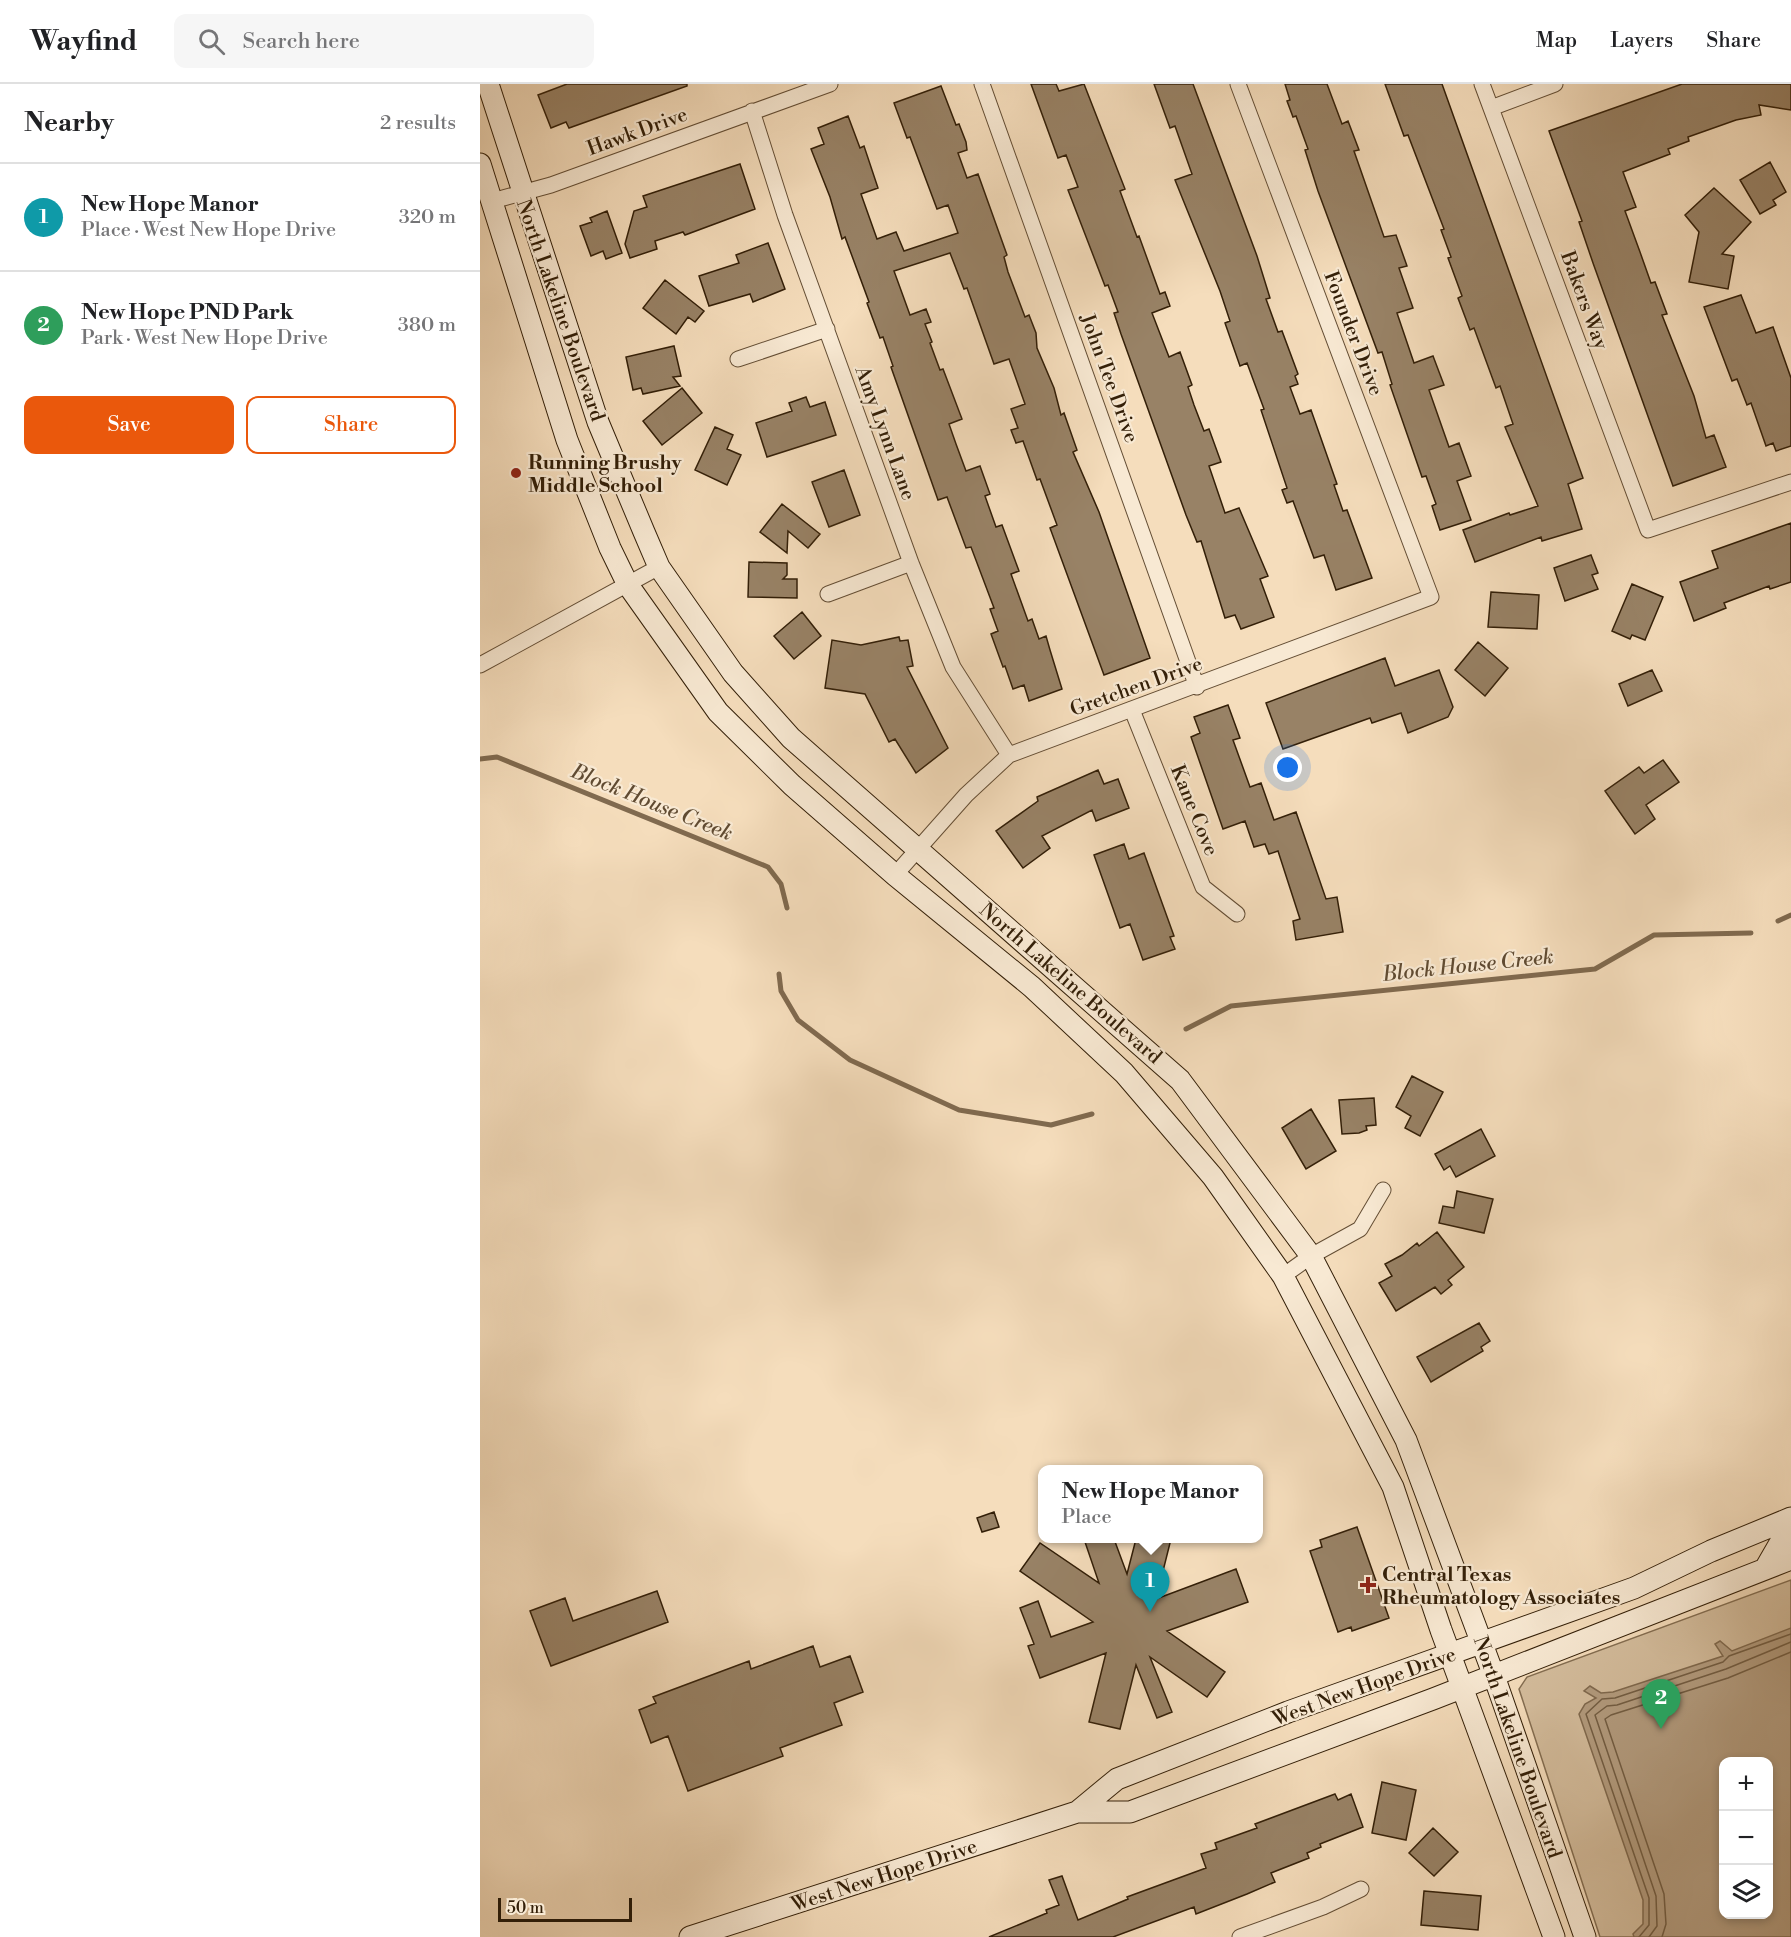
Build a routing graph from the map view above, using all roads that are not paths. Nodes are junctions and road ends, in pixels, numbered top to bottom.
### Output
1 (488, 84) edge
2 (830, 84) edge
3 (982, 84) edge
4 (1238, 84) edge
5 (1482, 84) edge
6 (1555, 84) edge
7 (1491, 108) junction
8 (752, 111) junction
9 (480, 164) edge
10 (522, 193) junction
11 (492, 201) junction
12 (827, 329) junction
13 (738, 359) dead end
14 (1791, 482) edge
15 (911, 563) junction
16 (659, 567) junction
17 (628, 585) junction
18 (828, 594) dead end
19 (1431, 597) joint
20 (480, 665) edge
21 (1197, 687) junction
22 (1132, 710) junction
23 (1009, 755) junction
24 (920, 850) junction
25 (895, 875) junction
26 (1237, 914) dead end
27 (1383, 1190) dead end
28 (1311, 1256) junction
29 (1283, 1276) junction
30 (1791, 1518) edge
31 (1791, 1539) edge
32 (1791, 1559) edge
33 (1765, 1569) junction
34 (1482, 1643) junction
35 (1451, 1655) junction
36 (1494, 1676) junction
37 (1464, 1688) junction
38 (1077, 1812) junction
39 (1360, 1889) dead end
40 (690, 1937) edge
41 (1240, 1937) edge
42 (1554, 1937) edge
43 (1585, 1937) edge

1 - 10 main road, North Lakeline Boulevard
2 - 8 street, Hawk Drive
3 - 21 street, John Tee Drive
4 - 19 street, Founder Drive
5 - 7 street, Bakers Way
6 - 7 street
7 - 14 street, Bakers Way
8 - 10 street, Hawk Drive
8 - 12 street, Amy Lynn Lane
9 - 11 main road, North Lakeline Boulevard
10 - 11 street, Hawk Drive
10 - 16 main road, North Lakeline Boulevard
11 - 17 main road, North Lakeline Boulevard
12 - 13 street
12 - 15 street, Amy Lynn Lane
15 - 18 street
15 - 23 street, Amy Lynn Lane
16 - 17 street
16 - 24 main road, North Lakeline Boulevard
17 - 20 street
17 - 25 main road, North Lakeline Boulevard
19 - 21 street, Gretchen Drive
21 - 22 street, Gretchen Drive
22 - 23 street, Gretchen Drive
22 - 26 street, Kane Cove
23 - 24 street, Gretchen Drive
24 - 25 street, Gretchen Drive
24 - 28 main road, North Lakeline Boulevard
25 - 29 main road, North Lakeline Boulevard
27 - 28 street
28 - 29 street
28 - 34 main road, North Lakeline Boulevard
29 - 35 main road, North Lakeline Boulevard
30 - 34 main road, West New Hope Drive
31 - 33 main road
32 - 33 main road, West New Hope Drive
33 - 36 main road, West New Hope Drive
34 - 35 main road, West New Hope Drive
34 - 36 main road, North Lakeline Boulevard
35 - 37 main road, North Lakeline Boulevard
35 - 38 main road, West New Hope Drive
36 - 37 main road, West New Hope Drive
36 - 43 main road, North Lakeline Boulevard
37 - 38 main road, West New Hope Drive
37 - 42 main road, North Lakeline Boulevard
38 - 40 main road, West New Hope Drive
39 - 41 street

